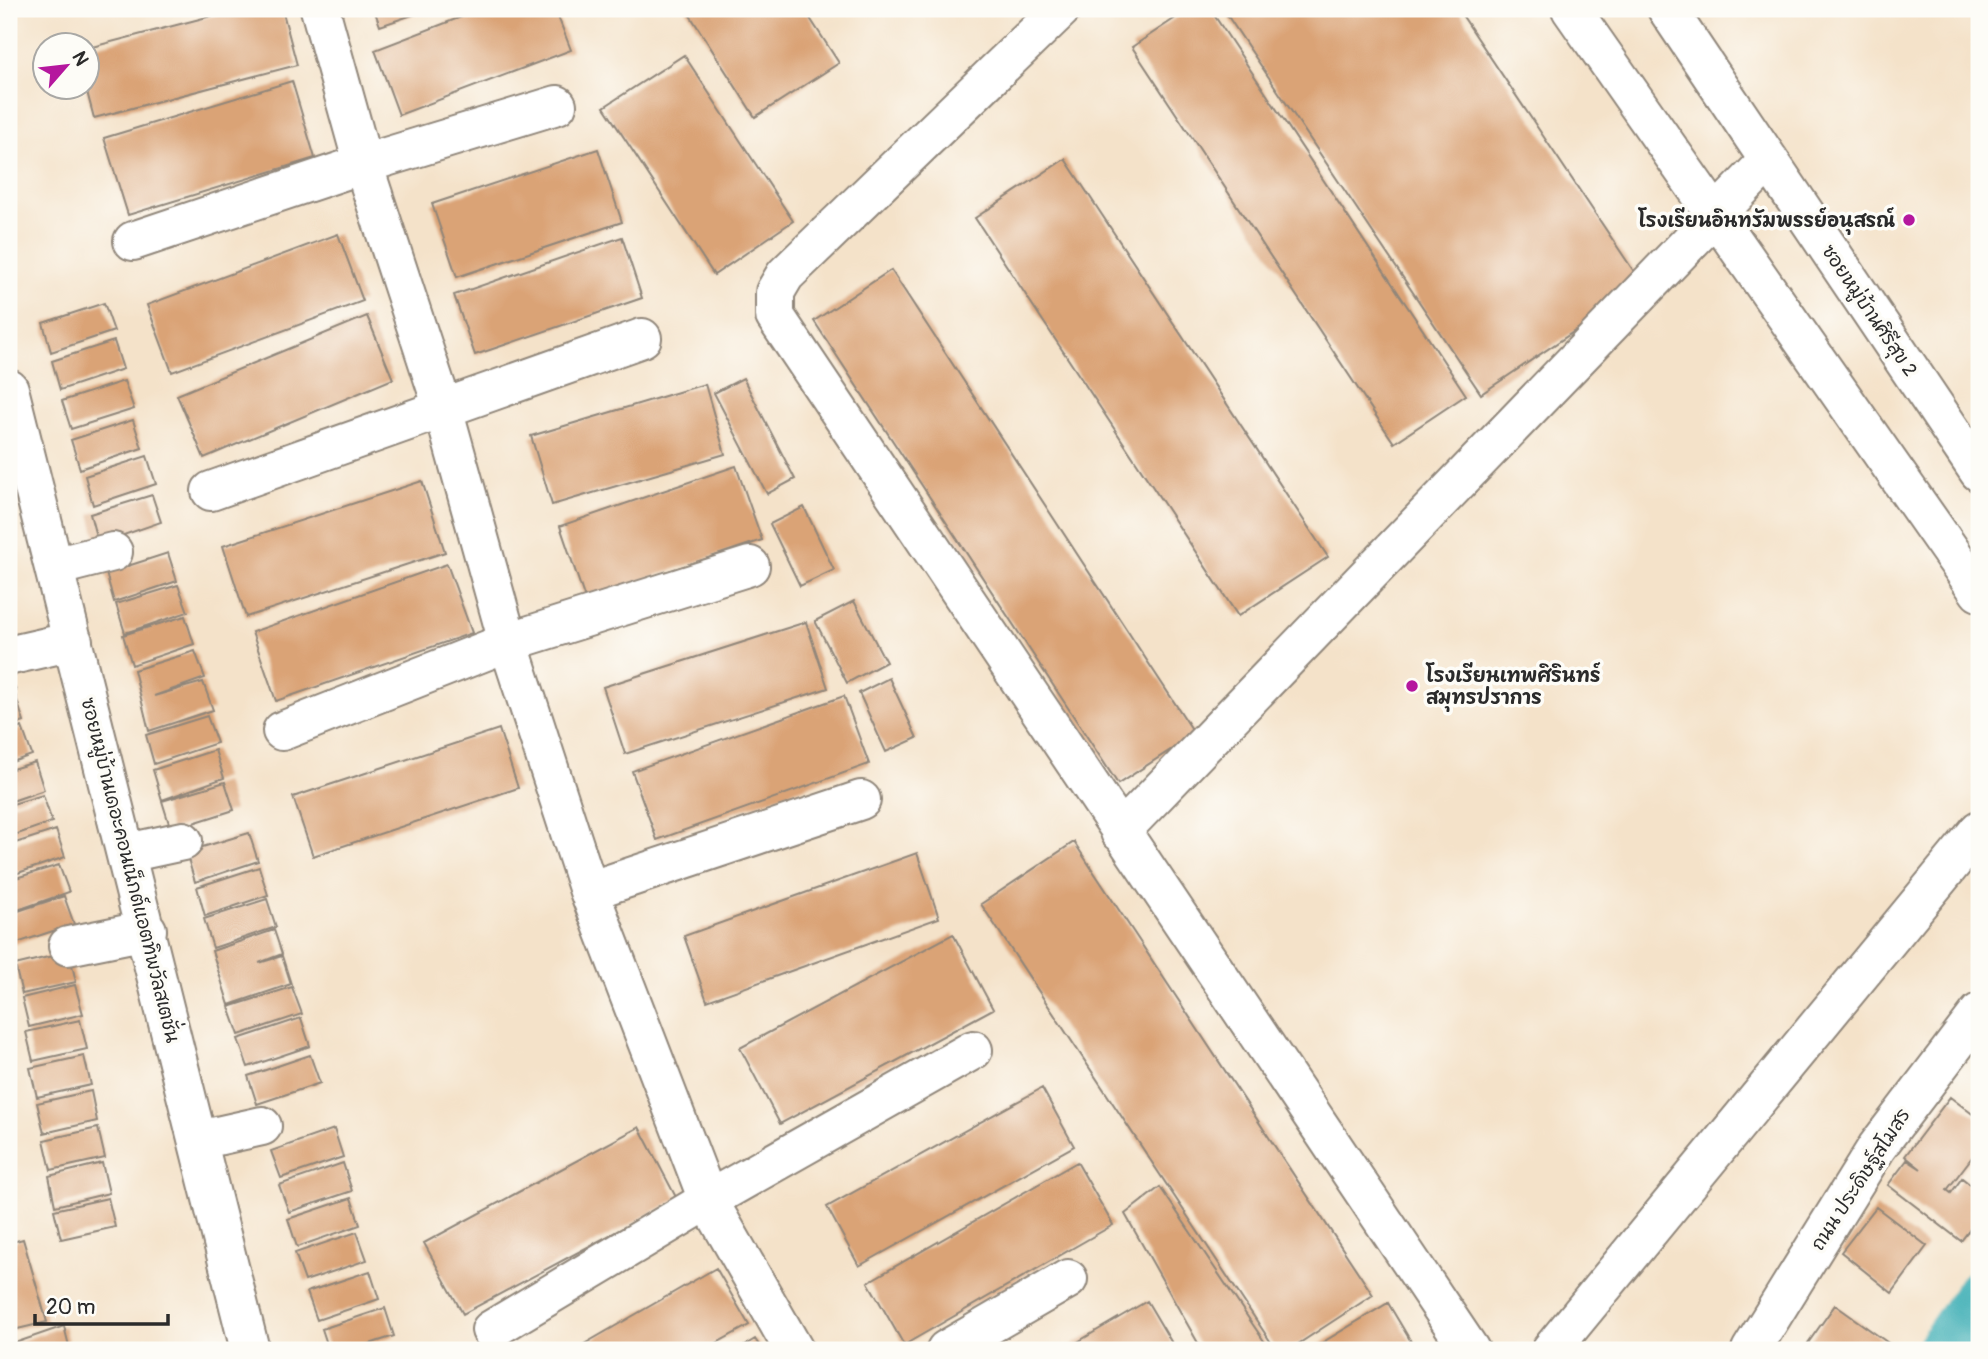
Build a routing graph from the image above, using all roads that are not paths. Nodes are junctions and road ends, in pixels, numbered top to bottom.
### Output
1 (320, 9) edge
2 (1061, 9) edge
3 (1571, 9) edge
4 (1667, 9) edge
5 (556, 105) dead end
6 (1769, 160) junction
7 (363, 164) junction
8 (1716, 216) junction
9 (133, 241) dead end
10 (642, 338) dead end
11 (9, 390) edge
12 (443, 408) junction
13 (1979, 472) edge
14 (211, 491) dead end
15 (113, 552) dead end
16 (750, 566) dead end
17 (54, 567) junction
18 (1979, 593) edge
19 (73, 640) junction
20 (508, 642) junction
21 (12, 655) dead end
22 (282, 731) dead end
23 (860, 800) dead end
24 (1979, 830) edge
25 (1120, 832) junction
26 (183, 841) dead end
27 (127, 853) junction
28 (589, 891) junction
29 (147, 930) junction
30 (68, 946) dead end
31 (1979, 1013) edge
32 (974, 1050) dead end
33 (262, 1126) dead end
34 (199, 1140) junction
35 (708, 1200) junction
36 (1068, 1279) dead end
37 (491, 1330) dead end
38 (250, 1350) edge
39 (794, 1350) edge
40 (946, 1350) edge
41 (1471, 1350) edge
42 (1550, 1350) edge
43 (1751, 1350) edge

1 - 7 street
2 - 25 street
3 - 8 street
4 - 6 street, ซอยหมู่บ้านศิรีสุข 2
5 - 7 street
6 - 8 street
6 - 13 street, ซอยหมู่บ้านศิรีสุข 2
7 - 9 street
7 - 12 street
8 - 18 street
8 - 25 street
10 - 12 street
11 - 17 street, ซอยหมู่บ้านเดอะคอนเน็กต์แอตทิพวัลสเตชั่น
12 - 14 street
12 - 20 street
15 - 17 street
16 - 20 street
17 - 19 street, ซอยหมู่บ้านเดอะคอนเน็กต์แอตทิพวัลสเตชั่น
19 - 21 street
19 - 27 street, ซอยหมู่บ้านเดอะคอนเน็กต์แอตทิพวัลสเตชั่น
20 - 22 street
20 - 28 street
23 - 28 street
24 - 42 street
25 - 41 street
26 - 27 street
27 - 29 street, ซอยหมู่บ้านเดอะคอนเน็กต์แอตทิพวัลสเตชั่น
28 - 35 street
29 - 30 street
29 - 34 street, ซอยหมู่บ้านเดอะคอนเน็กต์แอตทิพวัลสเตชั่น
31 - 43 street, ถนน ประดิษฐ์สโมสร
32 - 35 street
33 - 34 street
34 - 38 street, ซอยหมู่บ้านเดอะคอนเน็กต์แอตทิพวัลสเตชั่น
35 - 37 street
35 - 39 street
36 - 40 street

